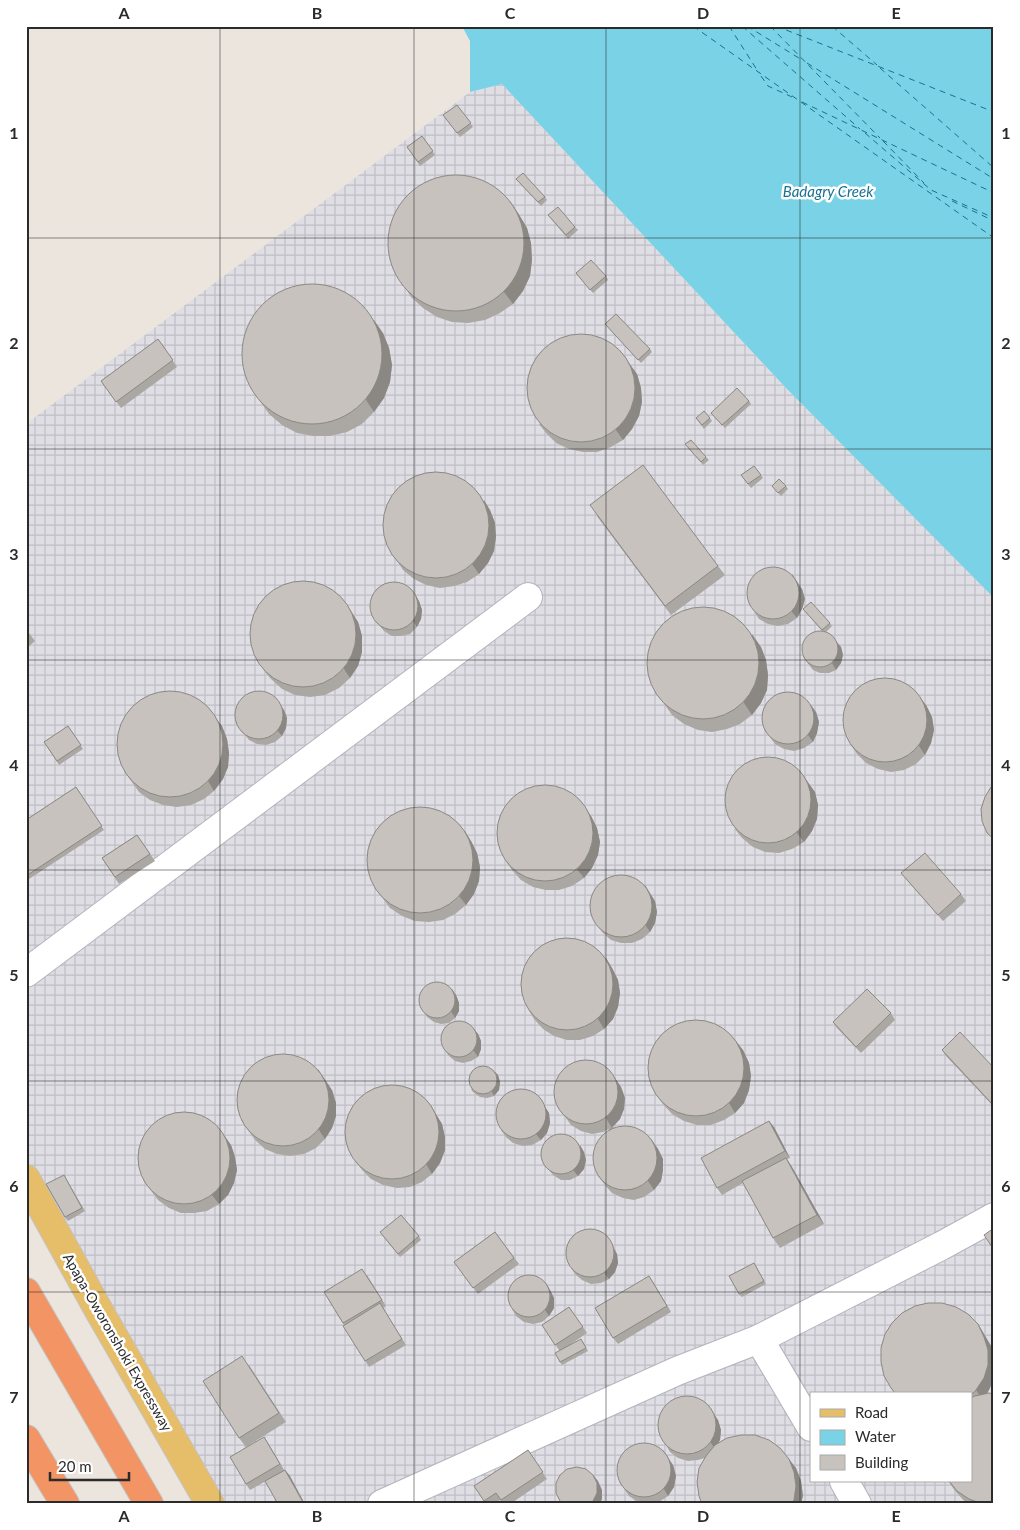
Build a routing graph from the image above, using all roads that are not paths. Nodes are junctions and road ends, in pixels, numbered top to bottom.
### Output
1 (528, 597) dead end
2 (26, 974) edge
3 (26, 1179) edge
4 (994, 1217) edge
5 (26, 1292) edge
6 (759, 1339) junction
7 (810, 1425) edge
8 (26, 1439) edge
9 (845, 1482) edge
10 (65, 1504) edge
11 (149, 1504) edge
12 (210, 1504) edge
13 (382, 1504) edge
14 (857, 1504) edge

1 - 2 lane
3 - 12 main road, Apapa-Oworonshoki Expressway
4 - 6 lane
5 - 11 highway
6 - 7 lane
6 - 13 lane
8 - 10 highway
9 - 14 lane

